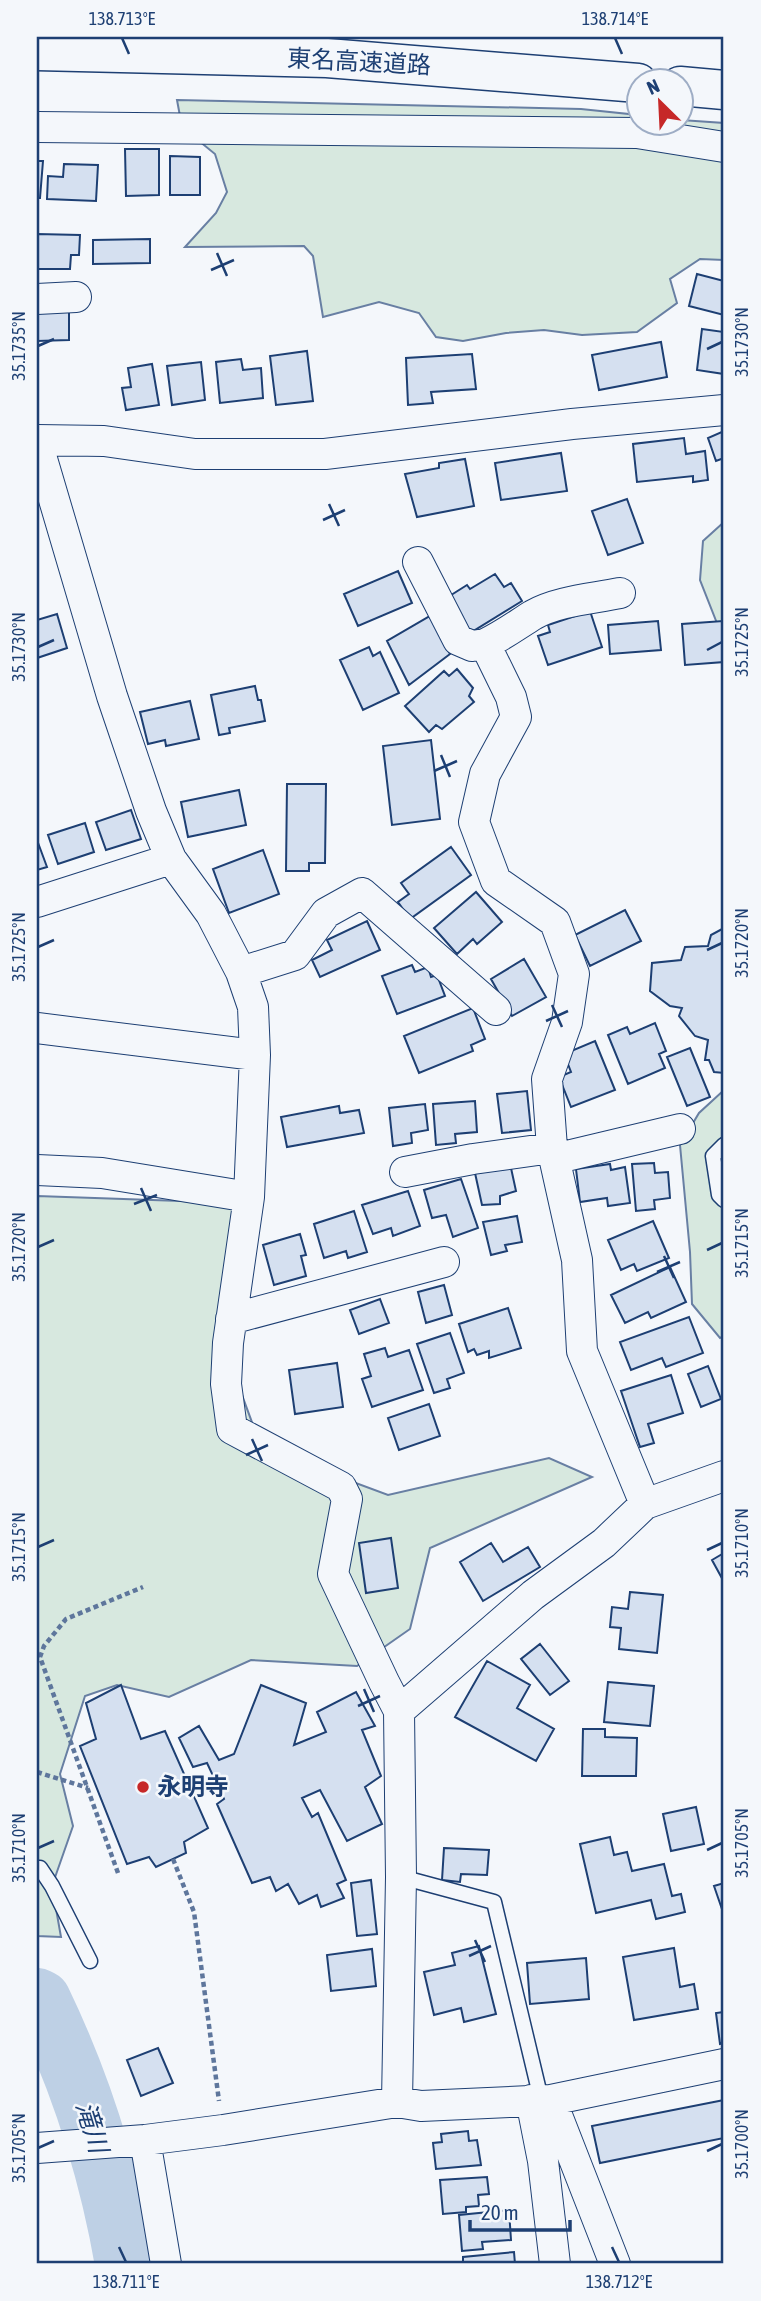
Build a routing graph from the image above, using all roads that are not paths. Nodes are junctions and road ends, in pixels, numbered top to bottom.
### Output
1 (37, 51) edge
2 (624, 82) edge
3 (694, 87) edge
4 (724, 90) edge
5 (37, 127) edge
6 (724, 146) edge
7 (76, 297) dead end
8 (37, 299) edge
9 (724, 410) edge
10 (37, 441) edge
11 (418, 562) dead end
12 (620, 593) dead end
13 (485, 644) junction
14 (171, 859) junction
15 (37, 902) edge
16 (241, 972) junction
17 (496, 1010) dead end
18 (37, 1028) edge
19 (255, 1055) junction
20 (680, 1129) dead end
21 (724, 1145) edge
22 (553, 1153) junction
23 (37, 1170) edge
24 (405, 1172) dead end
25 (249, 1197) junction
26 (724, 1200) edge
27 (444, 1262) dead end
28 (231, 1319) junction
29 (724, 1476) edge
30 (645, 1504) junction
31 (399, 1711) junction
32 (37, 1868) edge
33 (401, 1877) junction
34 (90, 1961) dead end
35 (724, 2064) edge
36 (541, 2100) junction
37 (397, 2102) junction
38 (145, 2140) junction
39 (51, 2146) edge
40 (166, 2264) edge
41 (555, 2264) edge
42 (615, 2264) edge

1 - 2 highway, 東名高速道路
3 - 4 highway
5 - 6 street
7 - 8 street
9 - 10 street
10 - 14 street
11 - 13 street
12 - 13 street
13 - 22 street
14 - 15 street
14 - 16 street
16 - 17 street
16 - 19 street
18 - 19 street
19 - 25 street
20 - 22 street
21 - 26 lane
22 - 24 street
22 - 30 street
23 - 25 street
25 - 28 street
27 - 28 street
28 - 31 street
29 - 30 street
30 - 31 street
31 - 33 street
32 - 34 lane
33 - 36 lane
33 - 37 street
35 - 36 street
36 - 37 street
36 - 41 street
36 - 42 street
37 - 38 street
38 - 39 street
38 - 40 street

